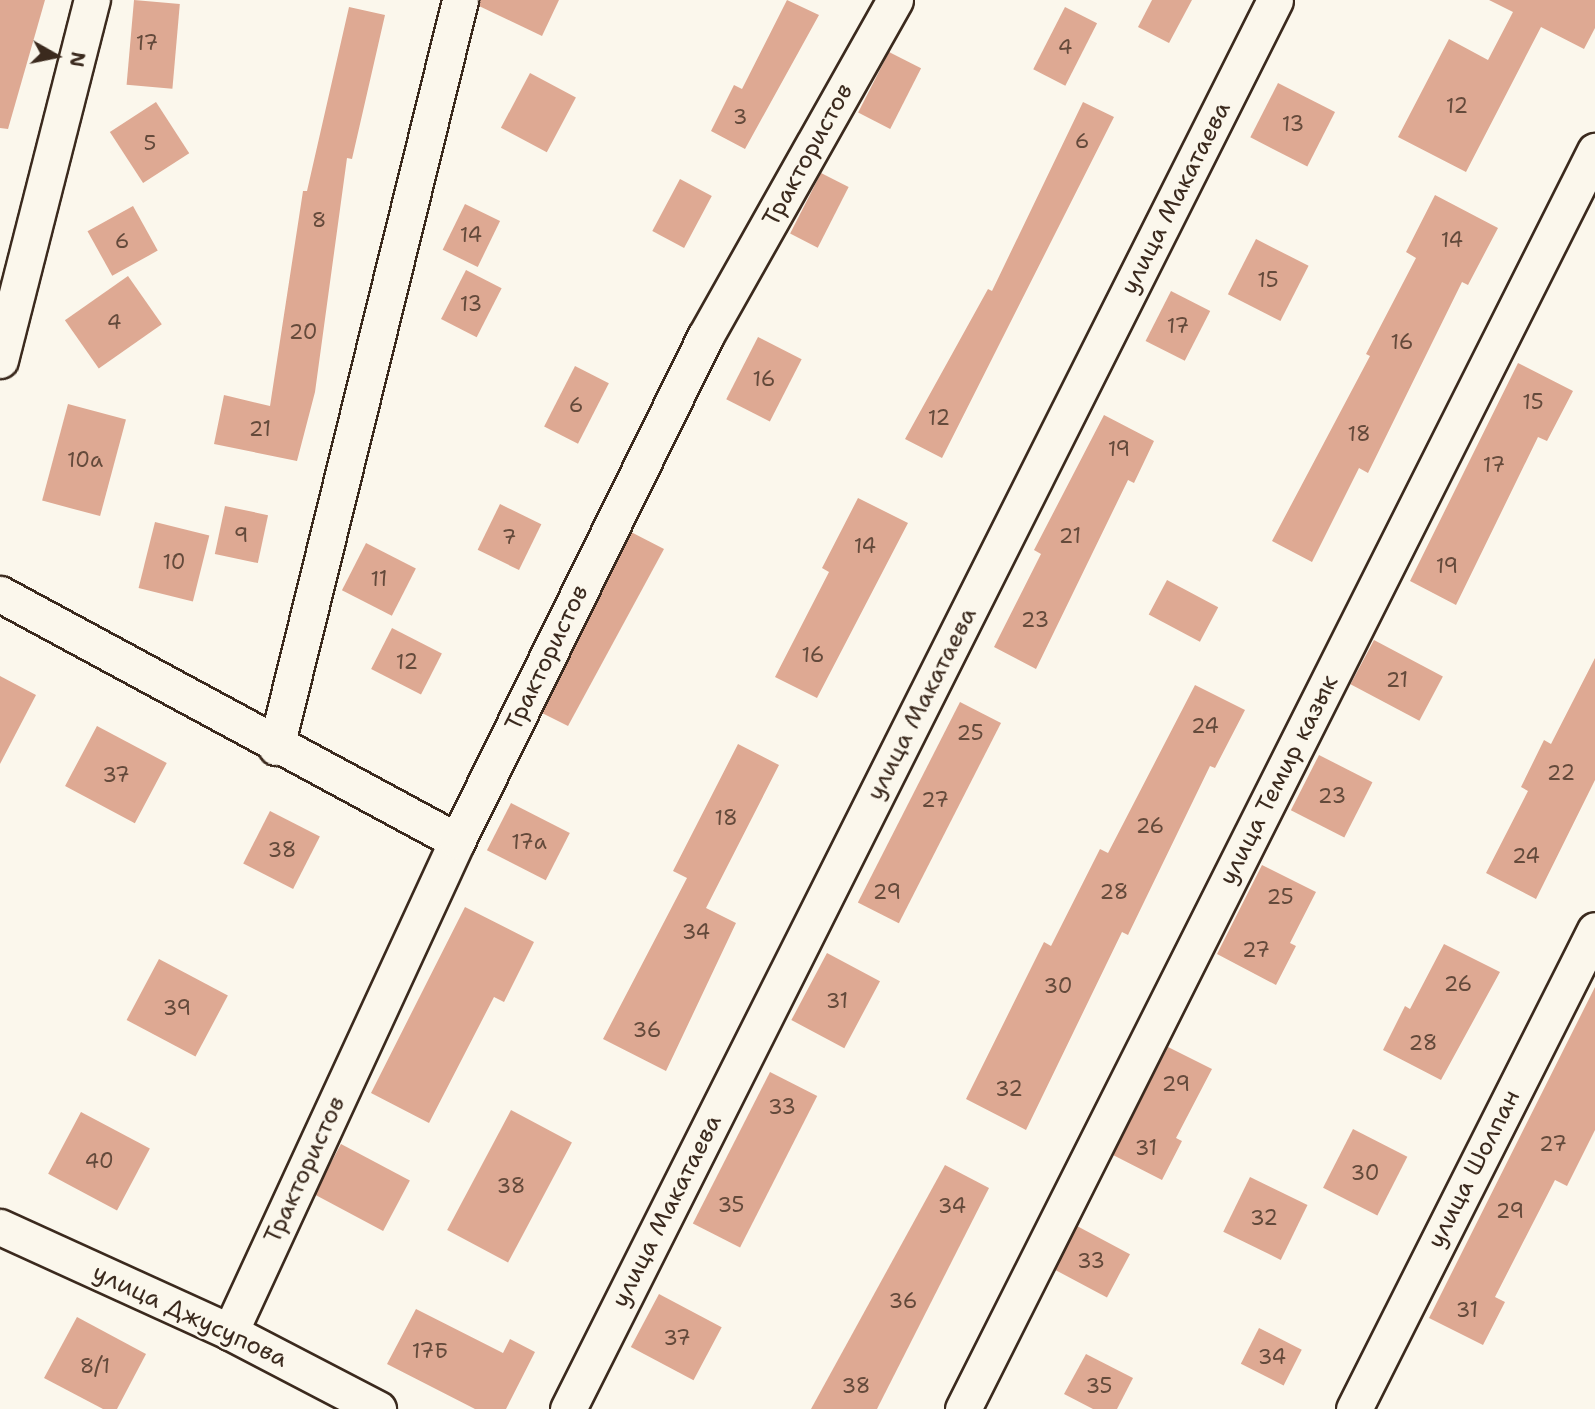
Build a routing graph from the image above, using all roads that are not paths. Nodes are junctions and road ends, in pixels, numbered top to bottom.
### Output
1 (92, 0) edge
2 (460, 0) edge
3 (895, 0) edge
4 (1275, 0) edge
5 (1595, 151) edge
6 (0, 360) edge
7 (0, 594) edge
8 (276, 747) junction
9 (457, 841) junction
10 (1595, 930) edge
11 (0, 1227) edge
12 (230, 1332) junction
13 (379, 1409) edge
14 (568, 1409) edge
15 (963, 1409) edge
16 (1354, 1409) edge

1 - 6 street
2 - 8 street
3 - 9 street, Трактористов
4 - 14 street, улица Макатаева
5 - 15 street, улица Темир казык
7 - 8 street
8 - 9 street
9 - 12 street, Трактористов
10 - 16 street, улица Шолпан
11 - 12 street, улица Джусупова
12 - 13 street, улица Джусупова

